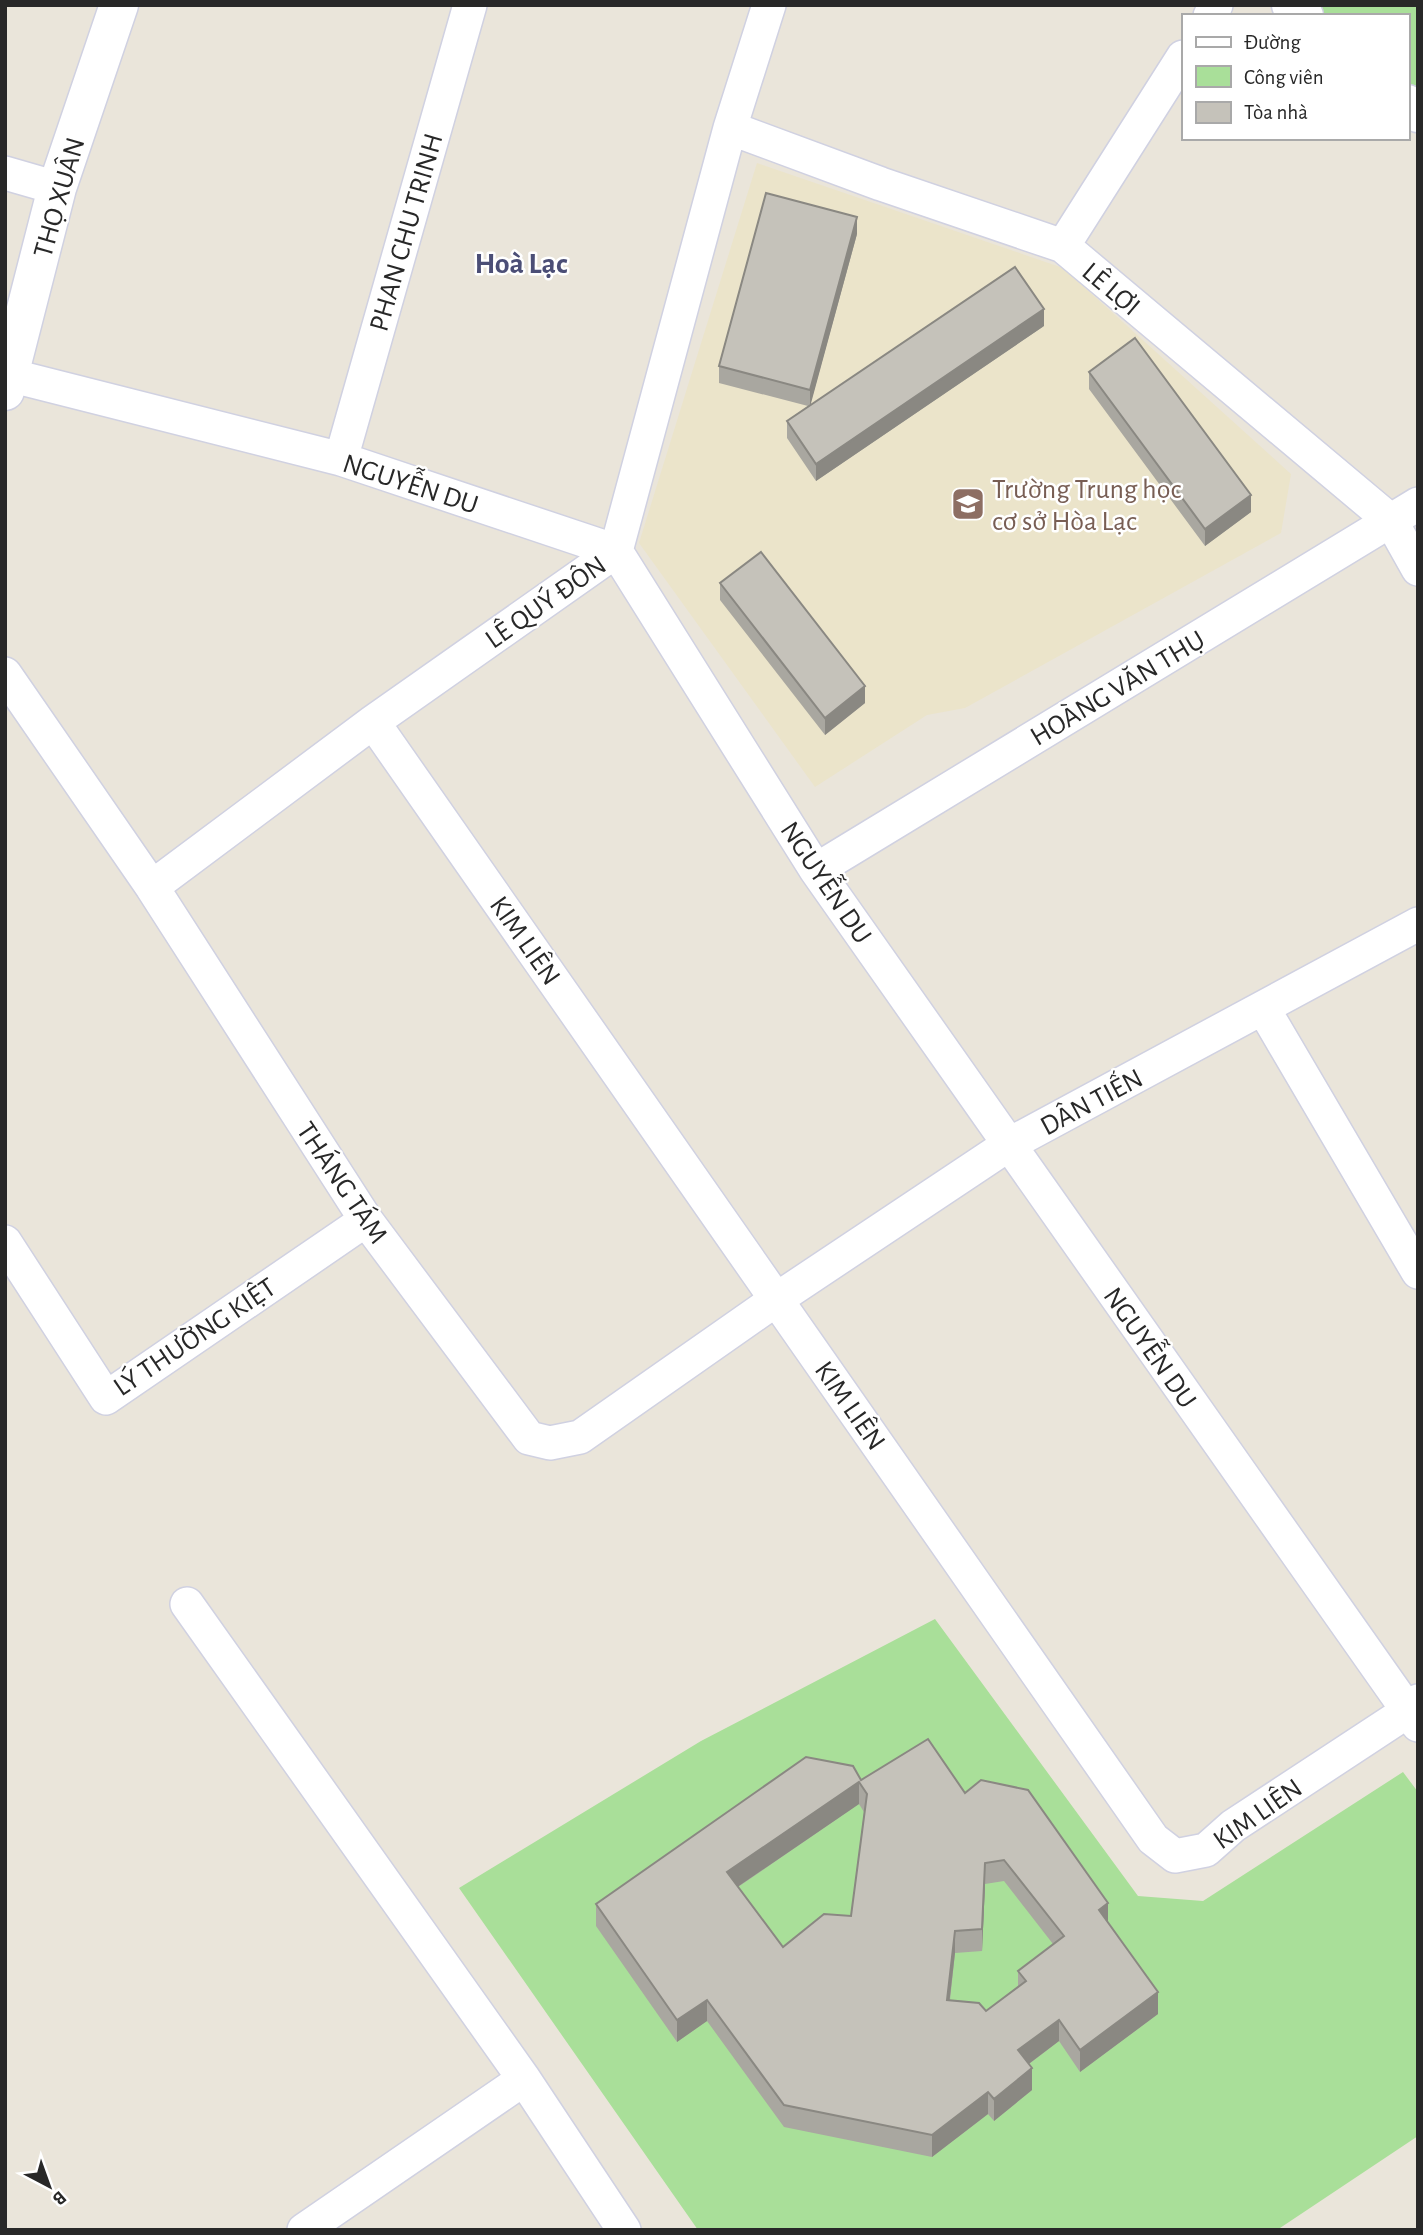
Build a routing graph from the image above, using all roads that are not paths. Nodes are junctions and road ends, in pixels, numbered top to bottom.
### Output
1 (119, 5) edge
2 (470, 5) edge
3 (769, 5) edge
4 (1182, 59) edge
5 (730, 128) junction
6 (5, 173) edge
7 (57, 188) junction
8 (1063, 246) junction
9 (7, 380) edge
10 (341, 459) junction
11 (1404, 512) edge
12 (616, 551) junction
13 (1418, 569) edge
14 (5, 674) edge
15 (373, 722) junction
16 (816, 870) junction
17 (152, 887) junction
18 (1418, 924) edge
19 (1263, 1008) junction
20 (1008, 1145) junction
21 (366, 1220) junction
22 (5, 1242) edge
23 (1418, 1272) edge
24 (777, 1299) junction
25 (187, 1604) dead end
26 (1414, 1712) edge
27 (524, 2079) junction
28 (304, 2230) edge
29 (624, 2230) edge

1 - 7 street, THỌ XUÂN
2 - 10 street, PHAN CHU TRINH
3 - 5 street, LÊ QUÝ ĐÔN
4 - 8 street
5 - 8 street, LÊ LỢI
5 - 12 street, LÊ QUÝ ĐÔN
6 - 7 street
7 - 9 street, THỌ XUÂN
8 - 11 street, LÊ LỢI
9 - 10 street, NGUYỄN DU
10 - 12 street, NGUYỄN DU
11 - 13 street, LÊ LỢI
11 - 16 street, HOÀNG VĂN THỤ
12 - 15 street, LÊ QUÝ ĐÔN
12 - 16 street, NGUYỄN DU
14 - 17 street, THÁNG TÁM
15 - 17 street, LÊ QUÝ ĐÔN
15 - 24 street, KIM LIÊN
16 - 20 street, NGUYỄN DU
17 - 21 street, THÁNG TÁM
18 - 19 street, DÂN TIẾN
19 - 20 street, DÂN TIẾN
19 - 23 street
20 - 24 street, DÂN TIẾN
20 - 26 street, NGUYỄN DU
21 - 22 street, LÝ THƯỜNG KIỆT
21 - 24 street, THÁNG TÁM
24 - 26 street, KIM LIÊN
25 - 27 street
27 - 28 street
27 - 29 street

